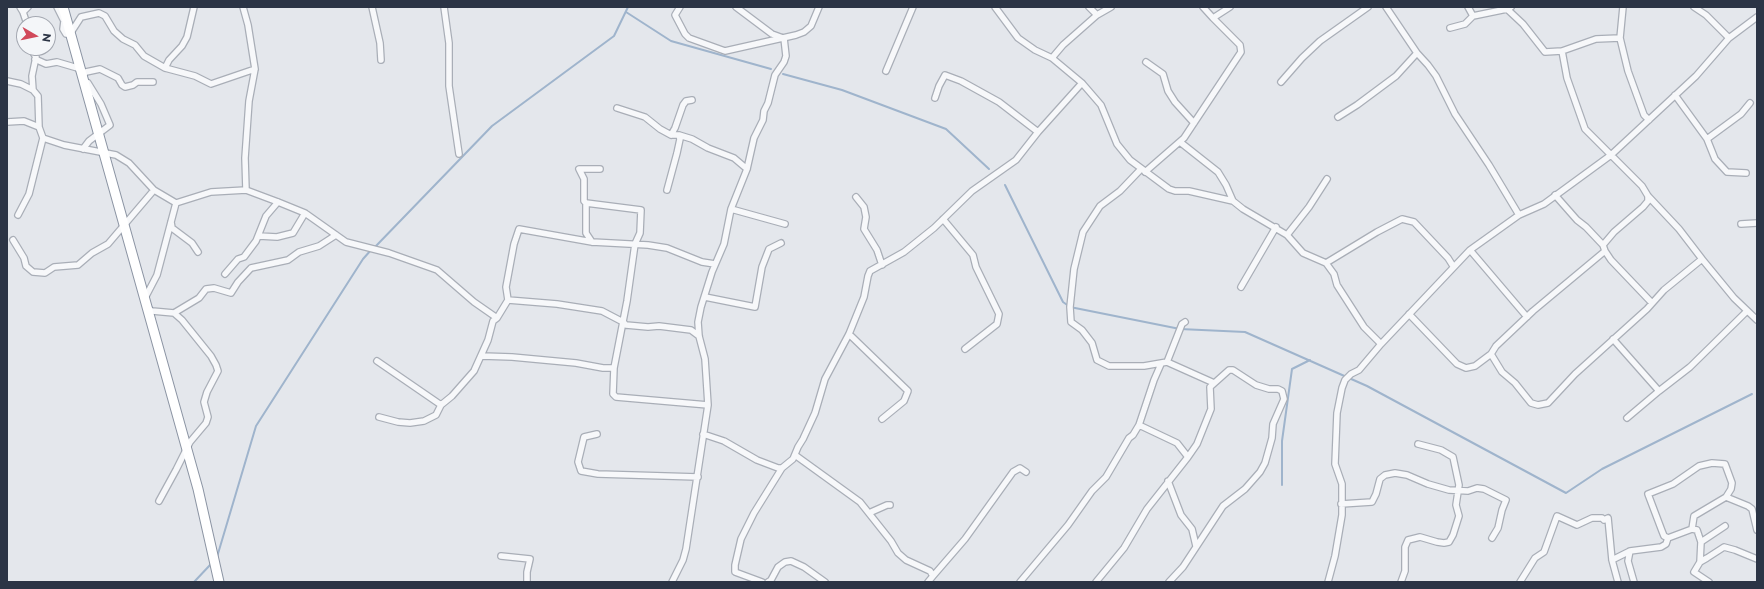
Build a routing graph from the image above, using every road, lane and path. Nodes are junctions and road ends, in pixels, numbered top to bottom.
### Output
1 (28, 7) edge
2 (56, 7) edge
3 (63, 7) edge
4 (194, 7) edge
5 (243, 7) edge
6 (372, 7) edge
7 (444, 7) edge
8 (680, 7) edge
9 (736, 7) edge
10 (819, 7) edge
11 (913, 7) edge
12 (995, 7) edge
13 (1089, 7) edge
14 (1111, 7) edge
15 (1203, 7) edge
16 (1230, 7) edge
17 (1368, 7) edge
18 (1386, 7) edge
19 (1468, 7) edge
20 (1623, 7) edge
21 (1694, 7) edge
22 (1509, 8) edge
23 (22, 10) edge
24 (1097, 15) junction
25 (1473, 16) junction
26 (1213, 18) junction
27 (1757, 18) edge
28 (1450, 28) dead end
29 (784, 38) junction
30 (1620, 38) junction
31 (1729, 38) junction
32 (1562, 51) junction
33 (1417, 53) junction
34 (35, 56) edge
35 (1052, 58) junction
36 (35, 59) junction
37 (381, 60) dead end
38 (1146, 62) dead end
39 (165, 68) junction
40 (255, 69) junction
41 (886, 71) dead end
42 (84, 74) junction
43 (7, 81) edge
44 (153, 82) dead end
45 (1281, 82) dead end
46 (1082, 83) junction
47 (33, 90) junction
48 (1675, 95) junction
49 (935, 98) dead end
50 (692, 100) dead end
51 (1750, 103) dead end
52 (617, 108) dead end
53 (1338, 117) dead end
54 (1649, 120) junction
55 (7, 122) edge
56 (1194, 123) junction
57 (39, 127) junction
58 (1038, 132) junction
59 (671, 135) junction
60 (679, 135) junction
61 (43, 138) junction
62 (1707, 138) junction
63 (1180, 142) junction
64 (83, 149) junction
65 (459, 154) dead end
66 (1610, 155) junction
67 (600, 169) dead end
68 (747, 169) junction
69 (1143, 170) junction
70 (1746, 172) dead end
71 (1327, 179) dead end
72 (154, 190) junction
73 (246, 190) junction
74 (668, 190) dead end
75 (1555, 195) junction
76 (1648, 196) junction
77 (856, 197) dead end
78 (1233, 201) junction
79 (278, 202) junction
80 (176, 203) junction
81 (586, 203) junction
82 (731, 209) junction
83 (305, 213) junction
84 (18, 215) dead end
85 (1519, 215) junction
86 (943, 219) junction
87 (171, 222) junction
88 (1757, 223) edge
89 (785, 224) dead end
90 (1741, 224) dead end
91 (1276, 227) junction
92 (336, 235) junction
93 (1287, 235) junction
94 (259, 236) junction
95 (13, 240) dead end
96 (592, 242) junction
97 (781, 243) dead end
98 (636, 244) junction
99 (1604, 248) junction
100 (1470, 250) junction
101 (198, 252) dead end
102 (1702, 260) junction
103 (1326, 263) junction
104 (715, 264) junction
105 (882, 265) junction
106 (1453, 266) junction
107 (225, 274) dead end
108 (1242, 287) dead end
109 (705, 297) junction
110 (508, 300) junction
111 (1652, 304) junction
112 (1747, 311) junction
113 (174, 313) junction
114 (1409, 314) junction
115 (1527, 317) junction
116 (496, 318) junction
117 (1757, 320) edge
118 (623, 322) junction
119 (1185, 322) dead end
120 (849, 334) junction
121 (699, 336) junction
122 (1613, 339) junction
123 (1381, 344) junction
124 (964, 349) dead end
125 (1491, 354) junction
126 (482, 356) junction
127 (377, 361) dead end
128 (1164, 363) junction
129 (614, 368) junction
130 (1214, 383) junction
131 (1659, 392) junction
132 (441, 405) junction
133 (708, 405) junction
134 (379, 417) dead end
135 (1627, 418) dead end
136 (882, 419) dead end
137 (1139, 425) junction
138 (597, 434) dead end
139 (703, 434) junction
140 (1418, 444) dead end
141 (795, 455) junction
142 (1188, 456) junction
143 (782, 468) junction
144 (1026, 472) dead end
145 (698, 477) junction
146 (1168, 481) junction
147 (1459, 490) junction
148 (1726, 498) junction
149 (159, 501) dead end
150 (1341, 504) junction
151 (890, 505) dead end
152 (1754, 509) edge
153 (869, 513) junction
154 (1725, 526) dead end
155 (1692, 529) junction
156 (1757, 530) edge
157 (1492, 538) dead end
158 (1668, 538) junction
159 (1701, 542) junction
160 (1196, 546) junction
161 (1630, 551) junction
162 (501, 556) dead end
163 (1757, 559) edge
164 (1612, 560) junction
165 (1700, 562) junction
166 (933, 576) junction
167 (219, 582) edge
168 (527, 582) edge
169 (672, 582) edge
170 (762, 582) edge
171 (768, 582) edge
172 (826, 582) edge
173 (928, 582) edge
174 (1020, 582) edge
175 (1096, 582) edge
176 (1169, 582) edge
177 (1328, 582) edge
178 (1401, 582) edge
179 (1520, 582) edge
180 (1618, 582) edge
181 (1634, 582) edge
182 (1709, 582) edge

1 - 23 street
2 - 39 street
3 - 167 highway
4 - 39 street
5 - 40 street
6 - 37 street
7 - 65 street
8 - 29 street
9 - 29 street
10 - 29 street
11 - 41 street
12 - 35 street
13 - 24 street
14 - 24 street
15 - 26 street
16 - 26 street
17 - 45 street
18 - 33 street
19 - 25 street
20 - 30 street
21 - 31 street
22 - 25 street
22 - 32 street
24 - 35 street
25 - 28 street
26 - 56 street
27 - 31 street
29 - 68 street
30 - 32 street
30 - 54 street
31 - 48 street
32 - 66 street
33 - 53 street
33 - 85 street
34 - 36 street
35 - 46 street
36 - 42 street
36 - 47 street
38 - 56 street
39 - 40 street
40 - 73 street
42 - 44 street
42 - 64 street
43 - 47 street
46 - 58 street
46 - 69 street
47 - 57 street
48 - 54 street
48 - 62 street
49 - 58 street
50 - 59 street
51 - 62 street
52 - 59 street
54 - 66 street
55 - 57 street
56 - 63 street
57 - 61 street
58 - 86 street
59 - 60 street
60 - 68 street
60 - 74 street
61 - 64 street
61 - 84 street
62 - 70 street
63 - 69 street
63 - 78 street
64 - 72 street
66 - 75 street
66 - 76 street
67 - 81 street
68 - 82 street
69 - 78 street
69 - 128 street
71 - 93 street
72 - 80 street
72 - 95 street
73 - 79 street
73 - 80 street
75 - 85 street
75 - 99 street
76 - 99 street
76 - 102 street
77 - 105 street
78 - 91 street
79 - 83 street
79 - 94 street
80 - 87 street
81 - 96 street
81 - 98 street
82 - 89 street
82 - 104 street
83 - 92 street
83 - 94 street
85 - 100 street
86 - 105 street
86 - 124 street
87 - 101 street
87 - 113 street
88 - 90 street
91 - 93 street
91 - 108 street
92 - 113 street
92 - 116 street
93 - 103 street
94 - 107 street
96 - 98 street
96 - 110 street
97 - 109 street
98 - 104 street
98 - 118 street
99 - 111 street
99 - 115 street
100 - 106 street
100 - 115 street
102 - 111 street
102 - 112 street
103 - 106 street
103 - 123 street
104 - 109 street
105 - 120 street
106 - 114 street
109 - 121 street
110 - 116 street
110 - 118 street
111 - 122 street
112 - 117 street
112 - 131 street
113 - 149 street
114 - 123 street
114 - 125 street
115 - 125 street
116 - 126 street
118 - 121 street
118 - 129 street
119 - 128 street
120 - 136 street
120 - 141 street
121 - 133 street
122 - 125 street
122 - 131 street
123 - 150 street
126 - 129 street
126 - 132 street
127 - 132 street
128 - 130 street
128 - 137 street
129 - 133 street
130 - 142 street
130 - 160 street
131 - 135 street
132 - 134 street
133 - 139 street
137 - 142 street
137 - 174 street
138 - 145 street
139 - 143 street
139 - 145 street
140 - 147 street
141 - 143 street
141 - 153 street
142 - 146 street
143 - 170 street
144 - 166 street
145 - 169 street
146 - 160 street
146 - 175 street
147 - 150 street
147 - 157 street
147 - 178 street
148 - 152 street
148 - 155 street
148 - 158 street
150 - 177 street
151 - 153 street
152 - 156 street
153 - 166 street
154 - 159 street
155 - 158 street
155 - 159 street
158 - 161 street
159 - 165 street
160 - 176 street
161 - 164 street
161 - 181 street
162 - 168 street
163 - 165 street
164 - 179 street
164 - 180 street
165 - 182 street
166 - 173 street
171 - 172 street

